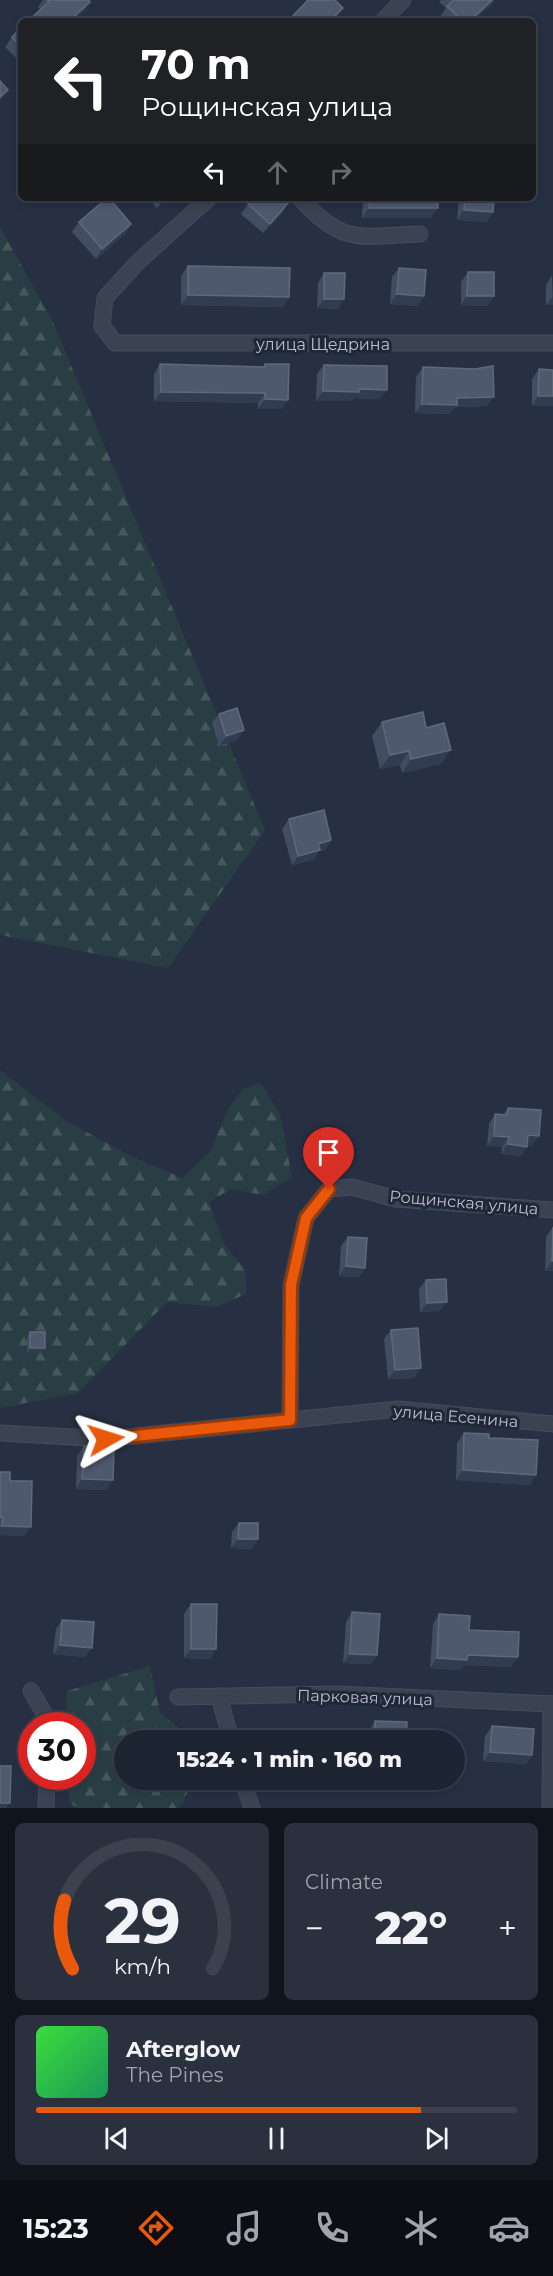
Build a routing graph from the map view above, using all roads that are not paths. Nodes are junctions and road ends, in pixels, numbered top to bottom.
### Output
1 (403, 0) edge
2 (386, 18) edge
3 (206, 201) edge
4 (303, 201) edge
5 (420, 234) dead end
6 (553, 343) edge
7 (553, 1210) edge
8 (290, 1420) junction
9 (553, 1424) edge
10 (0, 1433) edge
11 (31, 1691) dead end
12 (219, 1696) junction
13 (178, 1697) dead end
14 (552, 1704) edge
15 (43, 1712) edge
16 (228, 1730) edge
17 (47, 1790) edge
18 (246, 1790) edge
19 (46, 1808) edge
20 (252, 1808) edge
21 (550, 1808) edge

1 - 2 street
3 - 6 street, улица Щедрина
4 - 5 street
7 - 8 street, Рощинская улица
8 - 9 street, улица Есенина
8 - 10 street, улица Есенина
11 - 15 street
12 - 13 street, Парковая улица
12 - 14 street, Парковая улица
12 - 16 street
14 - 21 street
17 - 19 street
18 - 20 street

